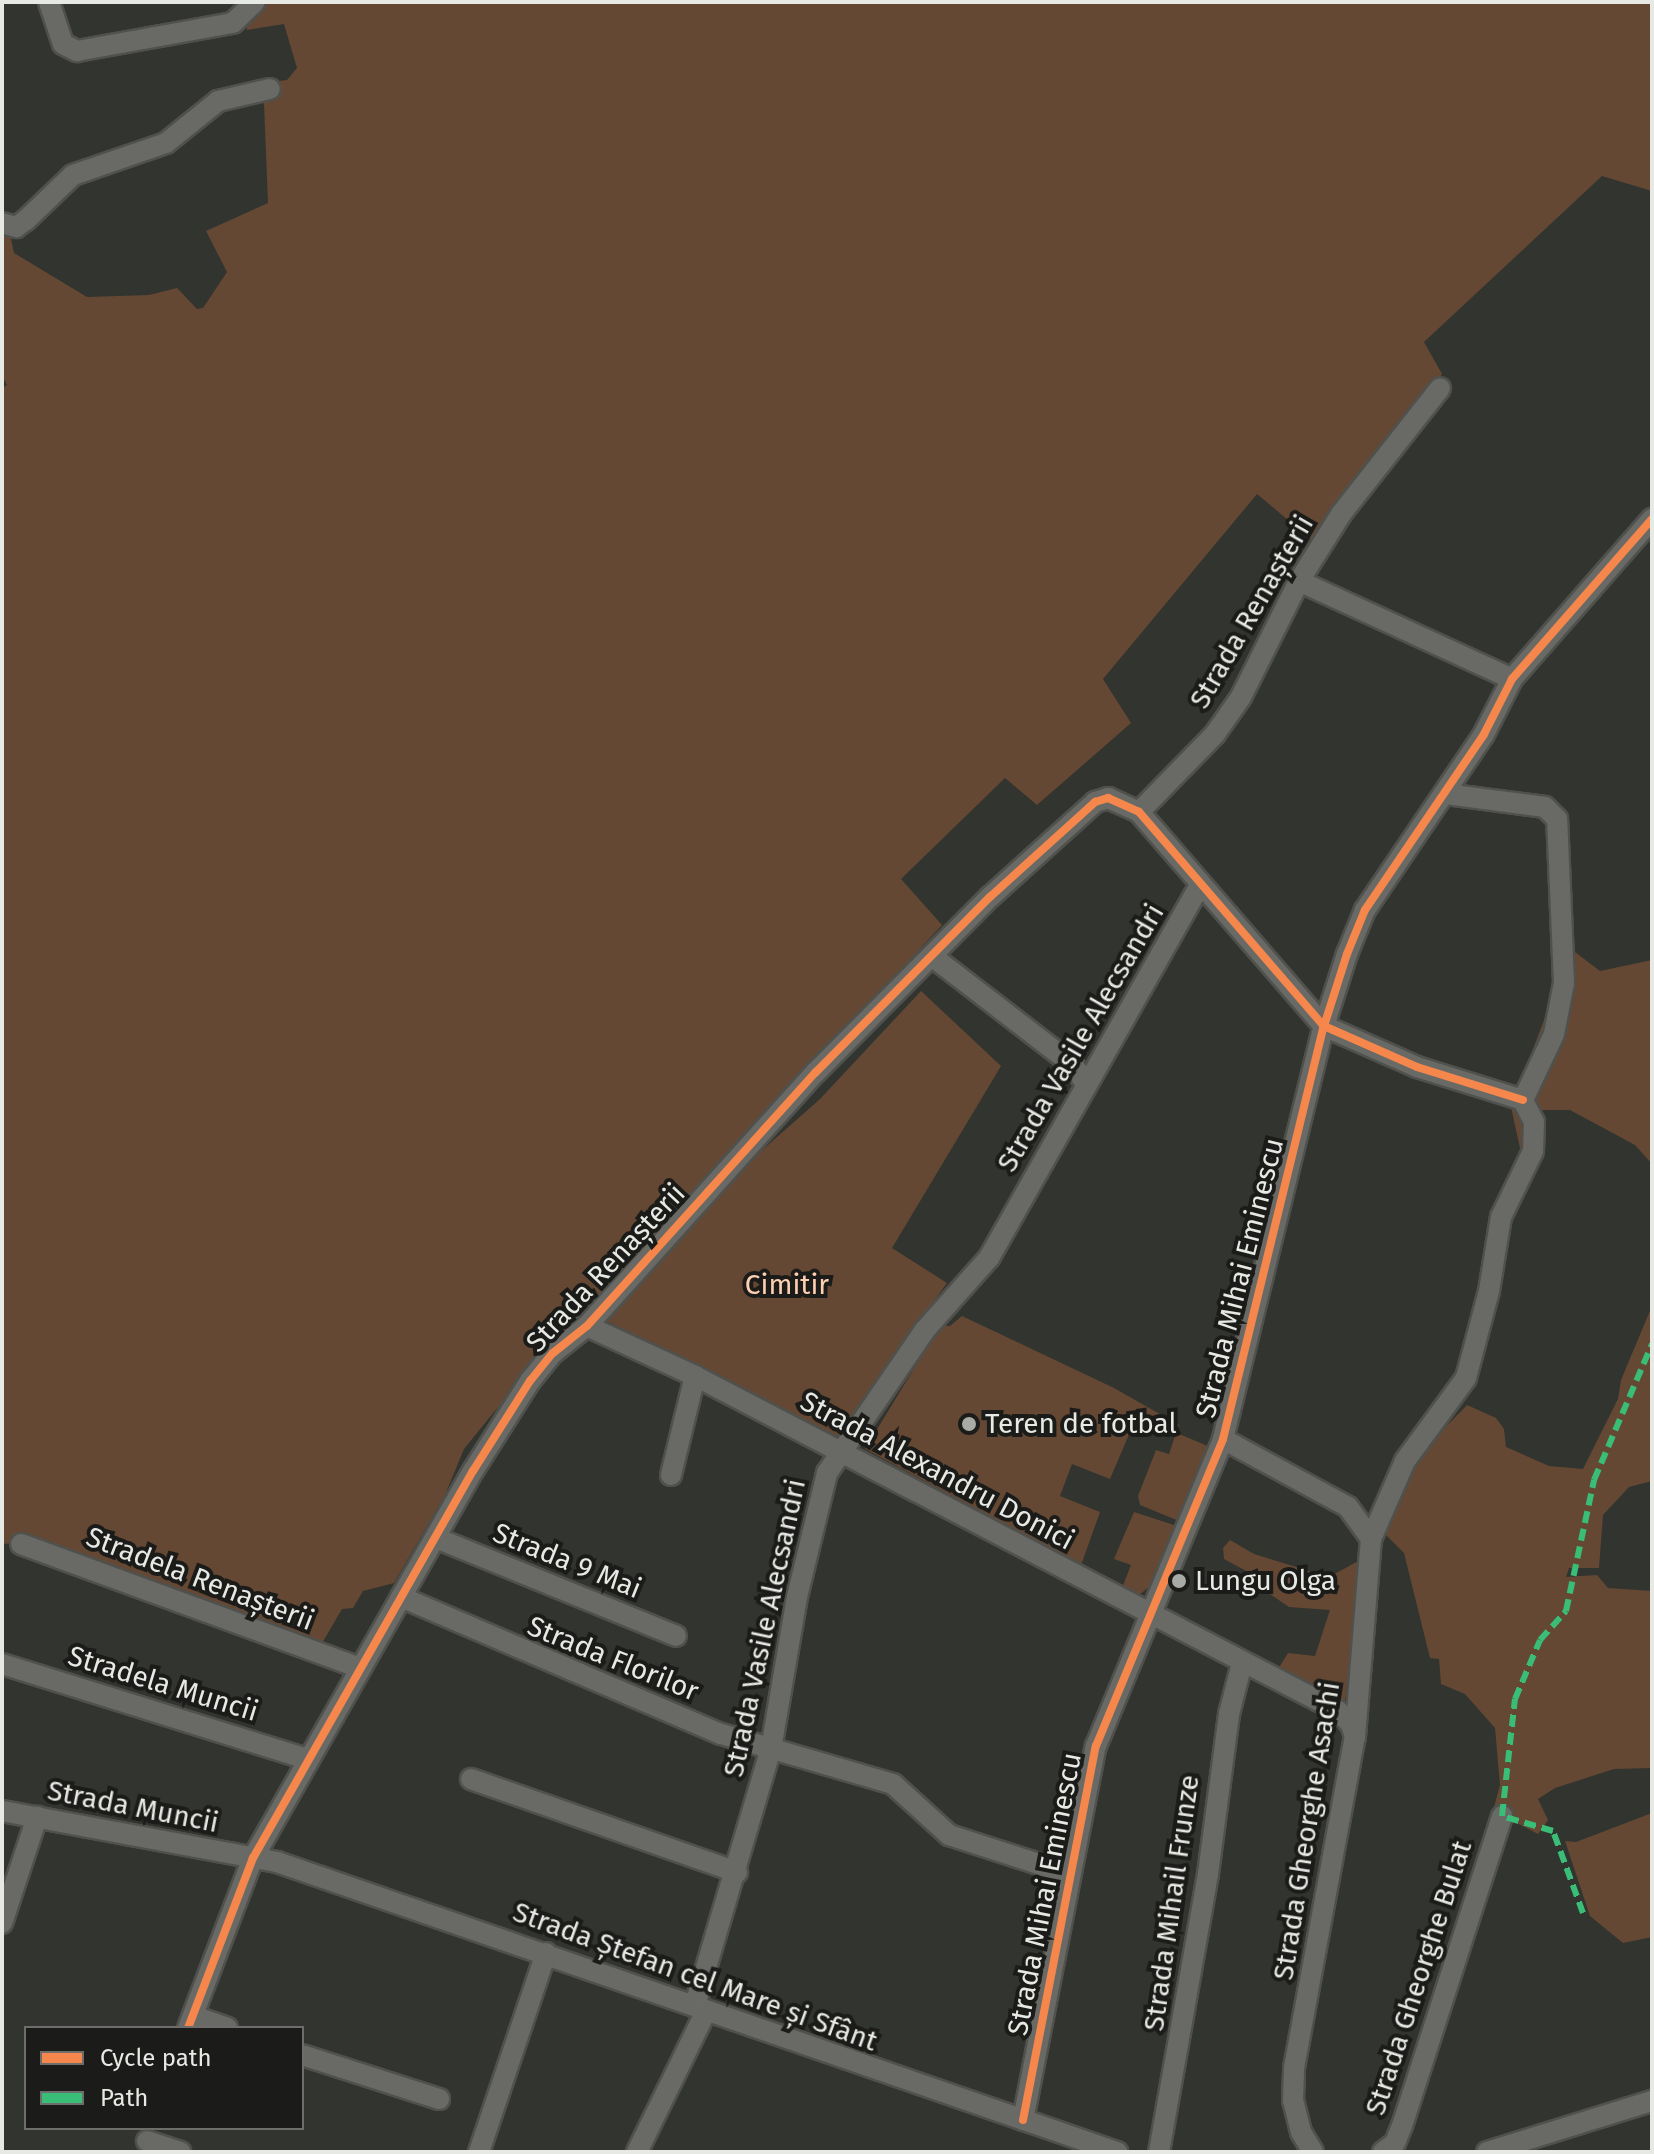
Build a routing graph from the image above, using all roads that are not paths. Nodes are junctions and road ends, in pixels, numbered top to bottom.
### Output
1 (49, 2) edge
2 (255, 2) edge
3 (270, 89) dead end
4 (2, 223) edge
5 (1440, 388) dead end
6 (1652, 519) edge
7 (1299, 581) junction
8 (1512, 679) junction
9 (1445, 794) junction
10 (1139, 812) junction
11 (1200, 885) junction
12 (933, 957) junction
13 (1302, 994) junction
14 (1334, 994) junction
15 (1324, 1026) junction
16 (1085, 1083) junction
17 (1523, 1100) junction
18 (587, 1326) junction
19 (695, 1376) junction
20 (1223, 1439) junction
21 (838, 1450) junction
22 (671, 1475) dead end
23 (436, 1538) junction
24 (1371, 1539) junction
25 (21, 1544) dead end
26 (401, 1597) junction
27 (1152, 1616) junction
28 (676, 1636) dead end
29 (1242, 1663) junction
30 (2, 1664) edge
31 (359, 1668) junction
32 (1355, 1737) junction
33 (771, 1749) junction
34 (307, 1759) junction
35 (471, 1779) dead end
36 (2, 1811) edge
37 (1502, 1816) dead end
38 (37, 1817) junction
39 (253, 1858) junction
40 (737, 1872) junction
41 (1067, 1873) junction
42 (2, 1923) edge
43 (546, 1953) junction
44 (701, 2008) junction
45 (190, 2022) edge
46 (215, 2026) edge
47 (304, 2056) edge
48 (439, 2099) dead end
49 (1652, 2101) edge
50 (1023, 2120) junction
51 (147, 2140) edge
52 (1067, 2145) edge
53 (180, 2152) edge
54 (479, 2152) edge
55 (637, 2152) edge
56 (1117, 2152) edge
57 (1159, 2152) edge
58 (1313, 2152) edge
59 (1383, 2152) edge
60 (1487, 2152) edge

1 - 2 street
3 - 4 street
5 - 7 street, Strada Renașterii
6 - 8 street, Strada Mihai Eminescu
7 - 8 street
7 - 10 street, Strada Renașterii
8 - 9 street, Strada Mihai Eminescu
9 - 14 street, Strada Mihai Eminescu
9 - 17 street
10 - 11 street
10 - 12 street, Strada Renașterii
11 - 13 street
11 - 16 street, Strada Vasile Alecsandri
12 - 16 street
12 - 18 street, Strada Renașterii
13 - 14 street
13 - 15 street
14 - 15 street, Strada Mihai Eminescu
15 - 17 street
15 - 20 street, Strada Mihai Eminescu
16 - 21 street, Strada Vasile Alecsandri
17 - 24 street, Strada Gheorghe Asachi
18 - 19 street, Strada Alexandru Donici
18 - 23 street, Strada Renașterii
19 - 21 street, Strada Alexandru Donici
19 - 22 street
20 - 24 street
20 - 27 street, Strada Mihai Eminescu
21 - 27 street, Strada Alexandru Donici
21 - 33 street, Strada Vasile Alecsandri
23 - 26 street, Strada Renașterii
23 - 28 street, Strada 9 Mai
24 - 32 street, Strada Gheorghe Asachi
25 - 31 street, Stradela Renașterii
26 - 31 street, Strada Renașterii
26 - 33 street, Strada Florilor
27 - 29 street, Strada Alexandru Donici
27 - 41 street, Strada Mihai Eminescu
29 - 32 street, Strada Alexandru Donici
29 - 57 street, Strada Mihail Frunze
30 - 34 street, Stradela Muncii
31 - 34 street, Strada Renașterii
32 - 58 street, Strada Gheorghe Asachi
33 - 40 street, Strada Vasile Alecsandri
33 - 41 street, Strada Florilor
34 - 39 street, Strada Renașterii
35 - 40 street
36 - 38 street, Strada Muncii
37 - 59 street, Strada Gheorghe Bulat
38 - 39 street, Strada Muncii
38 - 42 street
39 - 43 street, Strada Ștefan cel Mare și Sfânt
39 - 45 street, Strada Renașterii
40 - 44 street, Strada Vasile Alecsandri
41 - 50 street, Strada Mihai Eminescu
43 - 44 street, Strada Ștefan cel Mare și Sfânt
43 - 54 street
44 - 50 street, Strada Ștefan cel Mare și Sfânt
44 - 55 street, Strada Vasile Alecsandri
45 - 46 street
47 - 48 street
49 - 60 street
50 - 52 street, Strada Ștefan cel Mare și Sfânt
51 - 53 street
52 - 56 street, Strada Ștefan cel Mare și Sfânt

